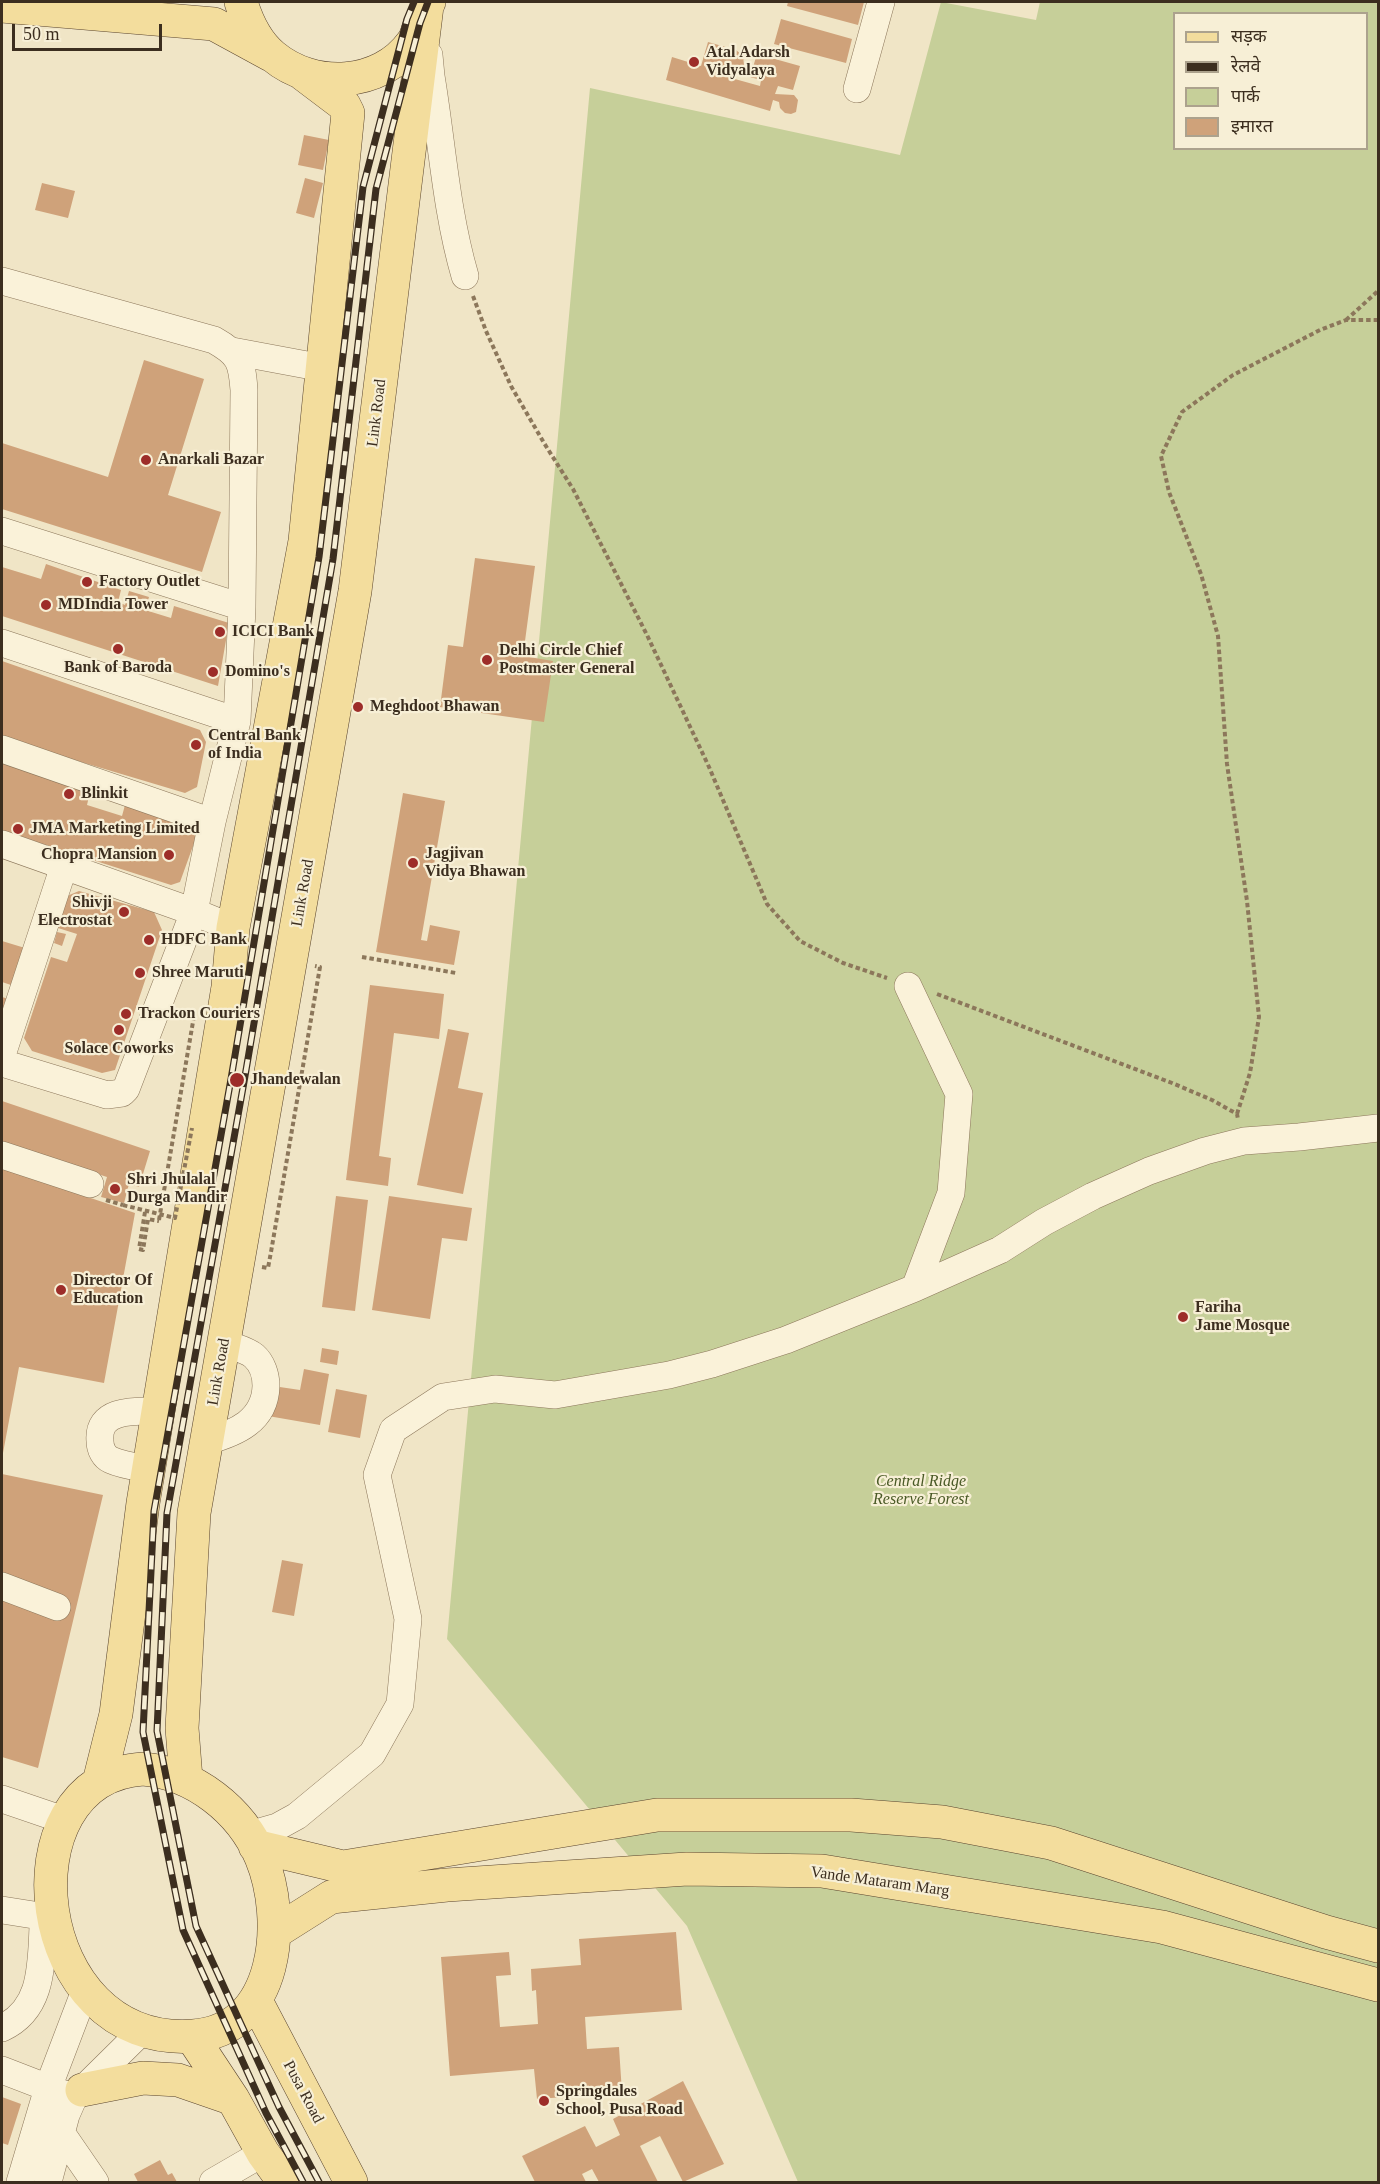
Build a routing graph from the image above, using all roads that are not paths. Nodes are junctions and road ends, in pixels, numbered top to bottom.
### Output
1 (241, 2) edge
2 (881, 2) edge
3 (428, 3) edge
4 (2, 6) edge
5 (271, 55) junction
6 (303, 74) junction
7 (857, 89) dead end
8 (465, 276) road end
9 (2, 281) edge
10 (232, 351) junction
11 (323, 368) junction
12 (2, 531) edge
13 (242, 607) junction
14 (2, 643) edge
15 (237, 721) junction
16 (2, 749) edge
17 (212, 822) junction
18 (2, 844) edge
19 (64, 866) junction
20 (194, 912) junction
21 (233, 928) junction
22 (908, 986) road end
23 (2, 1054) edge
24 (2, 1063) edge
25 (1378, 1128) edge
26 (2, 1155) edge
27 (90, 1184) dead end
28 (915, 1288) junction
29 (224, 1343) junction
30 (158, 1411) junction
31 (207, 1441) junction
32 (148, 1469) junction
33 (2, 1586) edge
34 (57, 1607) dead end
35 (100, 1778) junction
36 (186, 1779) junction
37 (2, 1799) edge
38 (52, 1816) junction
39 (252, 1841) junction
40 (2, 1910) edge
41 (41, 1921) junction
42 (274, 1933) junction
43 (1378, 1946) edge
44 (1378, 1985) edge
45 (83, 1996) junction
46 (256, 2001) junction
47 (2, 2028) edge
48 (142, 2031) junction
49 (192, 2037) junction
50 (2, 2070) edge
51 (65, 2087) junction
52 (233, 2099) junction
53 (62, 2134) junction
54 (263, 2153) junction
55 (20, 2182) edge
56 (48, 2182) edge
57 (94, 2182) edge
58 (213, 2182) edge
59 (284, 2182) edge
60 (351, 2182) edge

1 - 5 main road
2 - 7 street
3 - 6 main road
3 - 8 street
3 - 29 main road, Link Road
4 - 5 main road
5 - 6 main road
6 - 11 main road
9 - 10 street
10 - 11 street
10 - 13 street
11 - 21 main road
12 - 13 street
13 - 15 street
14 - 15 street
15 - 17 street
16 - 17 street
17 - 20 street
18 - 19 street
19 - 20 street
19 - 23 street
20 - 21 street
20 - 24 street
21 - 30 main road
22 - 28 street
25 - 28 street
26 - 27 street
28 - 39 street
29 - 31 main road, Link Road
29 - 31 street
30 - 32 main road
30 - 32 street
31 - 36 main road, Link Road
32 - 35 main road
33 - 34 street
35 - 36 main road
35 - 38 main road
36 - 39 main road
37 - 38 street
38 - 41 main road
39 - 42 main road
39 - 43 main road
40 - 41 street
41 - 45 main road
41 - 47 street
42 - 44 main road, Vande Mataram Marg
42 - 46 main road
45 - 48 main road
45 - 51 street
46 - 49 main road
46 - 60 main road, Pusa Road
48 - 49 main road
48 - 51 street
49 - 52 main road
50 - 51 street
51 - 52 main road
51 - 53 street
51 - 55 street
52 - 54 main road
53 - 56 street
53 - 57 street
54 - 58 street
54 - 59 main road

